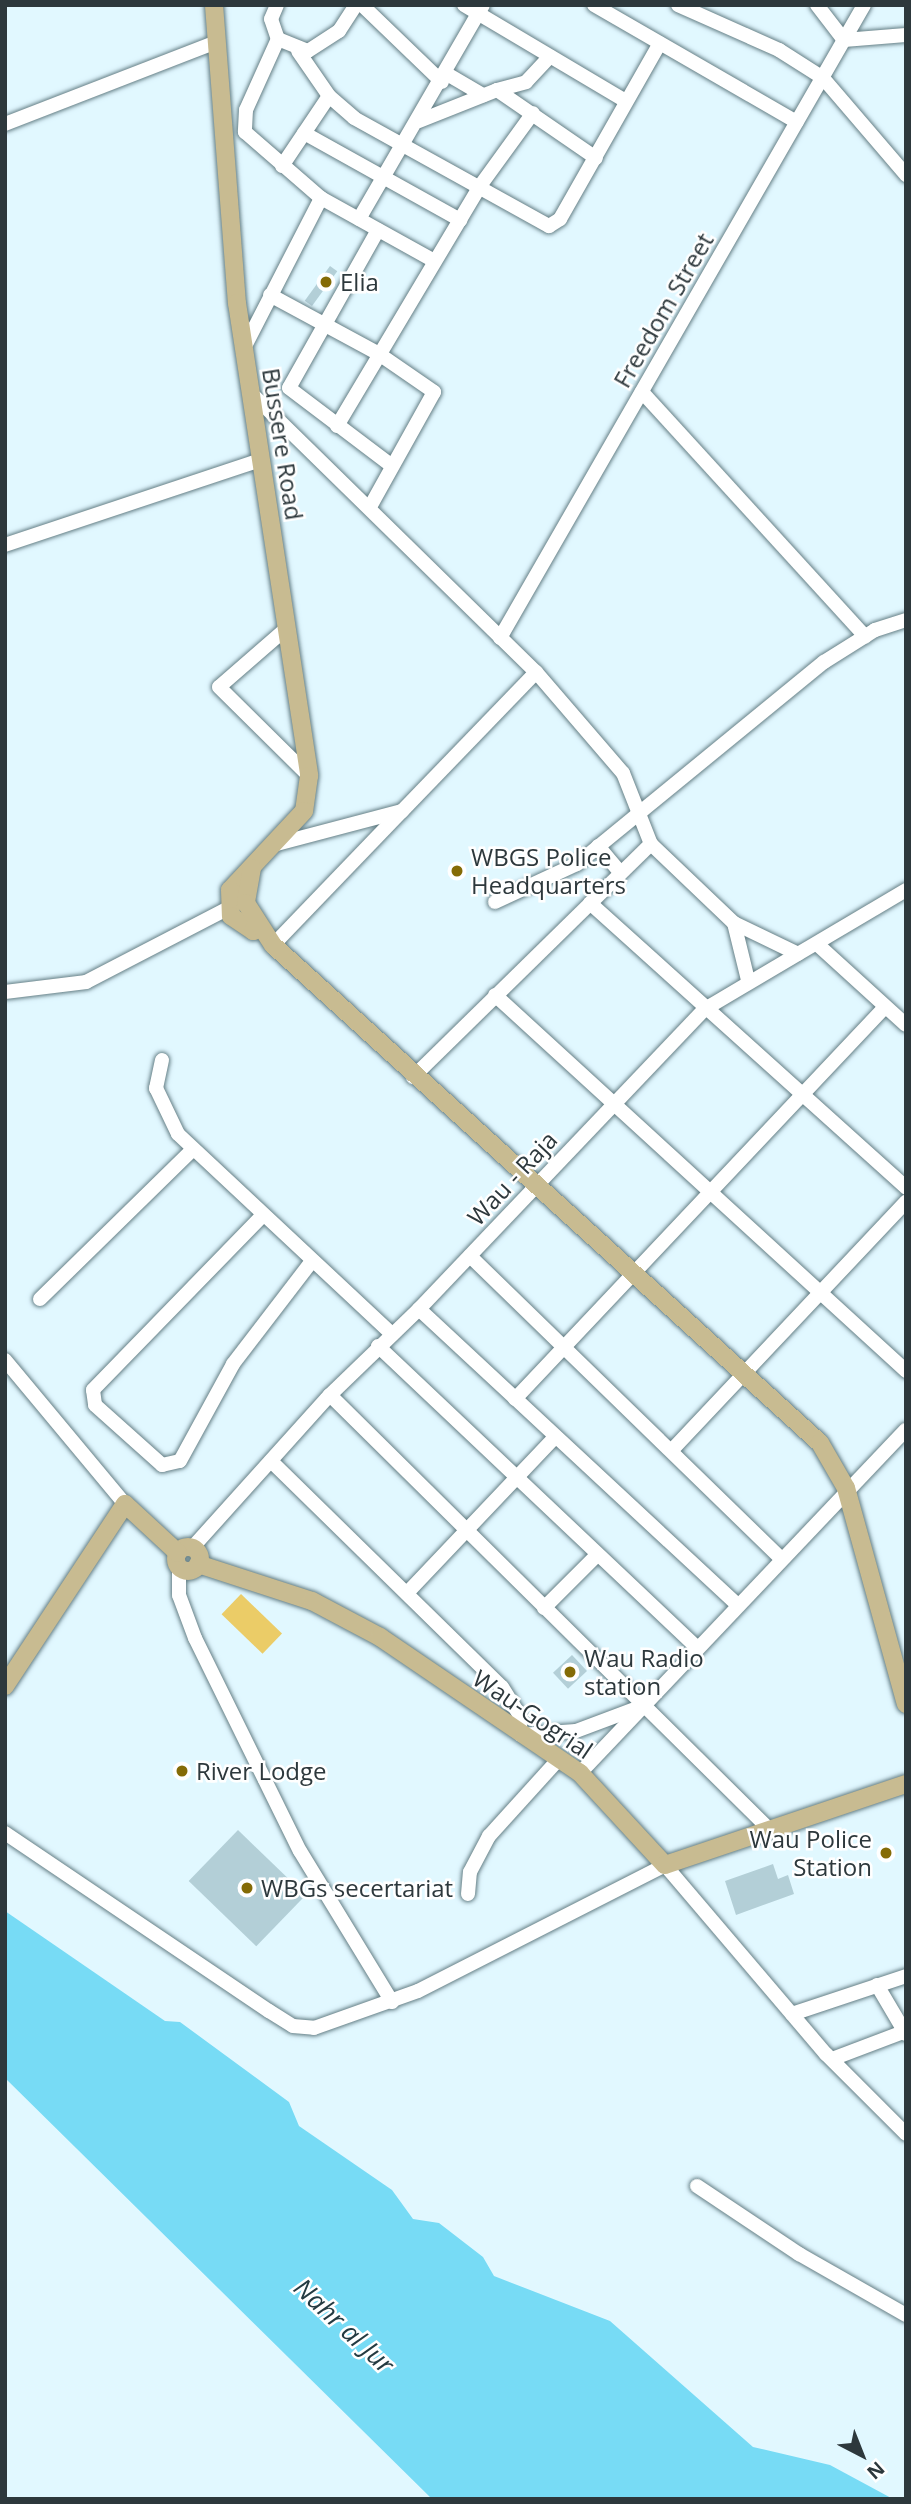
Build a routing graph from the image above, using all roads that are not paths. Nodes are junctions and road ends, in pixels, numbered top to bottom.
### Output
1 (214, 5) edge
2 (277, 5) edge
3 (356, 5) edge
4 (362, 5) edge
5 (464, 5) edge
6 (594, 5) edge
7 (817, 5) edge
8 (864, 5) edge
9 (679, 6) edge
10 (481, 10) edge
11 (906, 35) edge
12 (278, 39) junction
13 (844, 40) junction
14 (216, 42) junction
15 (660, 43) junction
16 (298, 51) junction
17 (550, 56) junction
18 (444, 78) junction
19 (823, 78) junction
20 (490, 92) junction
21 (329, 96) junction
22 (625, 101) junction
23 (533, 113) junction
24 (419, 121) junction
25 (797, 122) junction
26 (5, 124) edge
27 (304, 133) junction
28 (404, 143) junction
29 (596, 158) junction
30 (282, 166) junction
31 (906, 175) edge
32 (382, 178) junction
33 (480, 186) junction
34 (321, 198) junction
35 (359, 219) junction
36 (460, 220) junction
37 (378, 230) junction
38 (435, 261) junction
39 (270, 295) junction
40 (325, 323) junction
41 (243, 350) junction
42 (379, 354) junction
43 (642, 392) junction
44 (255, 397) junction
45 (337, 426) junction
46 (260, 460) junction
47 (392, 467) junction
48 (371, 505) junction
49 (5, 545) edge
50 (906, 620) edge
51 (288, 627) junction
52 (865, 636) junction
53 (500, 638) junction
54 (536, 673) junction
55 (309, 776) junction
56 (639, 808) junction
57 (402, 811) junction
58 (652, 844) junction
59 (273, 845) junction
60 (598, 846) junction
61 (252, 867) junction
62 (621, 873) junction
63 (906, 890) edge
64 (495, 902) dead end
65 (590, 903) junction
66 (228, 909) junction
67 (734, 923) junction
68 (256, 925) junction
69 (817, 944) junction
70 (273, 945) junction
71 (798, 954) junction
72 (748, 980) junction
73 (5, 992) edge
74 (495, 995) junction
75 (886, 1007) junction
76 (705, 1009) junction
77 (906, 1025) edge
78 (162, 1060) dead end
79 (413, 1077) junction
80 (801, 1096) junction
81 (612, 1105) junction
82 (192, 1150) junction
83 (534, 1188) junction
84 (906, 1188) edge
85 (711, 1192) junction
86 (906, 1202) edge
87 (263, 1215) junction
88 (470, 1256) junction
89 (312, 1261) junction
90 (635, 1277) junction
91 (821, 1293) junction
92 (40, 1299) dead end
93 (419, 1309) junction
94 (391, 1334) junction
95 (378, 1346) junction
96 (564, 1346) junction
97 (5, 1360) edge
98 (906, 1371) edge
99 (742, 1375) junction
100 (330, 1395) junction
101 (514, 1399) junction
102 (906, 1430) edge
103 (555, 1437) junction
104 (671, 1450) junction
105 (271, 1461) junction
106 (516, 1478) junction
107 (846, 1488) junction
108 (125, 1504) junction
109 (467, 1530) junction
110 (597, 1555) junction
111 (780, 1557) junction
112 (187, 1558) junction
113 (408, 1592) junction
114 (737, 1605) junction
115 (544, 1608) junction
116 (697, 1648) junction
117 (5, 1686) edge
118 (906, 1704) edge
119 (645, 1705) junction
120 (521, 1735) junction
121 (557, 1761) junction
122 (580, 1773) junction
123 (906, 1784) edge
124 (771, 1830) junction
125 (5, 1833) edge
126 (665, 1865) junction
127 (468, 1894) dead end
128 (906, 1976) edge
129 (877, 1986) junction
130 (392, 2001) junction
131 (792, 2014) junction
132 (906, 2032) edge
133 (832, 2059) junction
134 (906, 2134) edge
135 (697, 2186) dead end
136 (906, 2315) edge

1 - 14 main road, Bussere Road
2 - 12 street
3 - 16 street
4 - 18 street
5 - 10 street
6 - 15 street
7 - 13 street
8 - 13 street, Freedom Street
9 - 19 street
10 - 17 street
10 - 18 street
11 - 13 street
12 - 16 street
12 - 30 street
13 - 19 street, Freedom Street
14 - 26 street
14 - 41 main road, Bussere Road
15 - 22 street
15 - 25 street
16 - 21 street
17 - 20 street
17 - 22 street
18 - 20 street
18 - 24 street
19 - 25 street, Freedom Street
19 - 31 street
20 - 23 street
20 - 24 street
21 - 27 street
21 - 28 street
22 - 29 street
23 - 29 street
23 - 33 street
24 - 28 street
25 - 43 street, Freedom Street
27 - 30 street
27 - 32 street
28 - 32 street
28 - 33 street
29 - 33 street
30 - 34 street
32 - 35 street
32 - 36 street
33 - 36 street
34 - 35 street
34 - 39 street
35 - 37 street
36 - 38 street
37 - 38 street
37 - 40 street
38 - 42 street
39 - 40 street
39 - 41 street
40 - 42 street
40 - 45 street
41 - 44 main road, Bussere Road
42 - 45 street
42 - 47 street
43 - 52 street
43 - 53 street, Freedom Street
44 - 46 main road, Bussere Road
44 - 48 street
45 - 47 street
46 - 49 street
46 - 51 main road, Bussere Road
47 - 48 street
48 - 53 street
50 - 52 street
51 - 55 main road, Bussere Road
51 - 55 street
52 - 56 street
53 - 54 street
54 - 56 street
54 - 57 street
55 - 59 main road, Bussere Road
56 - 58 street
56 - 60 street
57 - 59 street
57 - 70 street
58 - 62 street
58 - 67 street
59 - 61 main road, Bussere Road
60 - 62 street
60 - 64 street
61 - 66 main road, Bussere Road
61 - 68 main road
62 - 65 street
63 - 69 street, Wau - Raja
65 - 74 street
65 - 76 street
66 - 68 main road
66 - 73 street
67 - 71 street
67 - 72 street
68 - 70 main road
69 - 71 street, Wau - Raja
69 - 75 street
70 - 79 main road
71 - 72 street, Wau - Raja
72 - 76 street, Wau - Raja
74 - 79 street
74 - 81 street
75 - 77 street
75 - 80 street
76 - 80 street
76 - 81 street, Wau - Raja
78 - 82 street
79 - 83 main road
80 - 84 street
80 - 85 street
81 - 83 street, Wau - Raja
81 - 85 street
82 - 87 street
82 - 92 street
83 - 88 street, Wau - Raja
83 - 90 main road
85 - 90 street
85 - 91 street
86 - 91 street
87 - 89 street
87 - 89 street
88 - 93 street, Wau - Raja
88 - 96 street
89 - 94 street
90 - 96 street
90 - 99 main road
91 - 98 street
91 - 99 street
93 - 94 street, Wau - Raja
93 - 101 street
94 - 95 street, Wau - Raja
95 - 100 street, Wau - Raja
95 - 106 street
96 - 101 street
96 - 104 street
97 - 108 street
99 - 104 street
99 - 107 main road
100 - 105 street, Wau - Raja
100 - 109 street
101 - 103 street
102 - 107 street
103 - 106 street
103 - 114 street
104 - 111 street
105 - 112 street, Wau - Raja
105 - 113 street
106 - 109 street
106 - 110 street
107 - 111 street
107 - 118 main road
108 - 112 main road, Wau-Gogrial
108 - 117 main road
109 - 113 street
109 - 115 street
110 - 115 street
110 - 116 street
111 - 114 street
112 - 120 main road, Wau-Gogrial
112 - 130 street
113 - 120 street
114 - 116 street
115 - 119 street
116 - 119 street
119 - 120 street
119 - 122 street
119 - 124 street
120 - 121 main road, Wau-Gogrial
121 - 122 main road, Wau-Gogrial
121 - 127 street
122 - 126 main road, Wau-Gogrial
123 - 124 main road
124 - 126 main road
125 - 130 street
126 - 130 street
126 - 131 street
128 - 129 street
129 - 131 street
129 - 132 street
131 - 133 street
132 - 133 street
133 - 134 street
135 - 136 street

